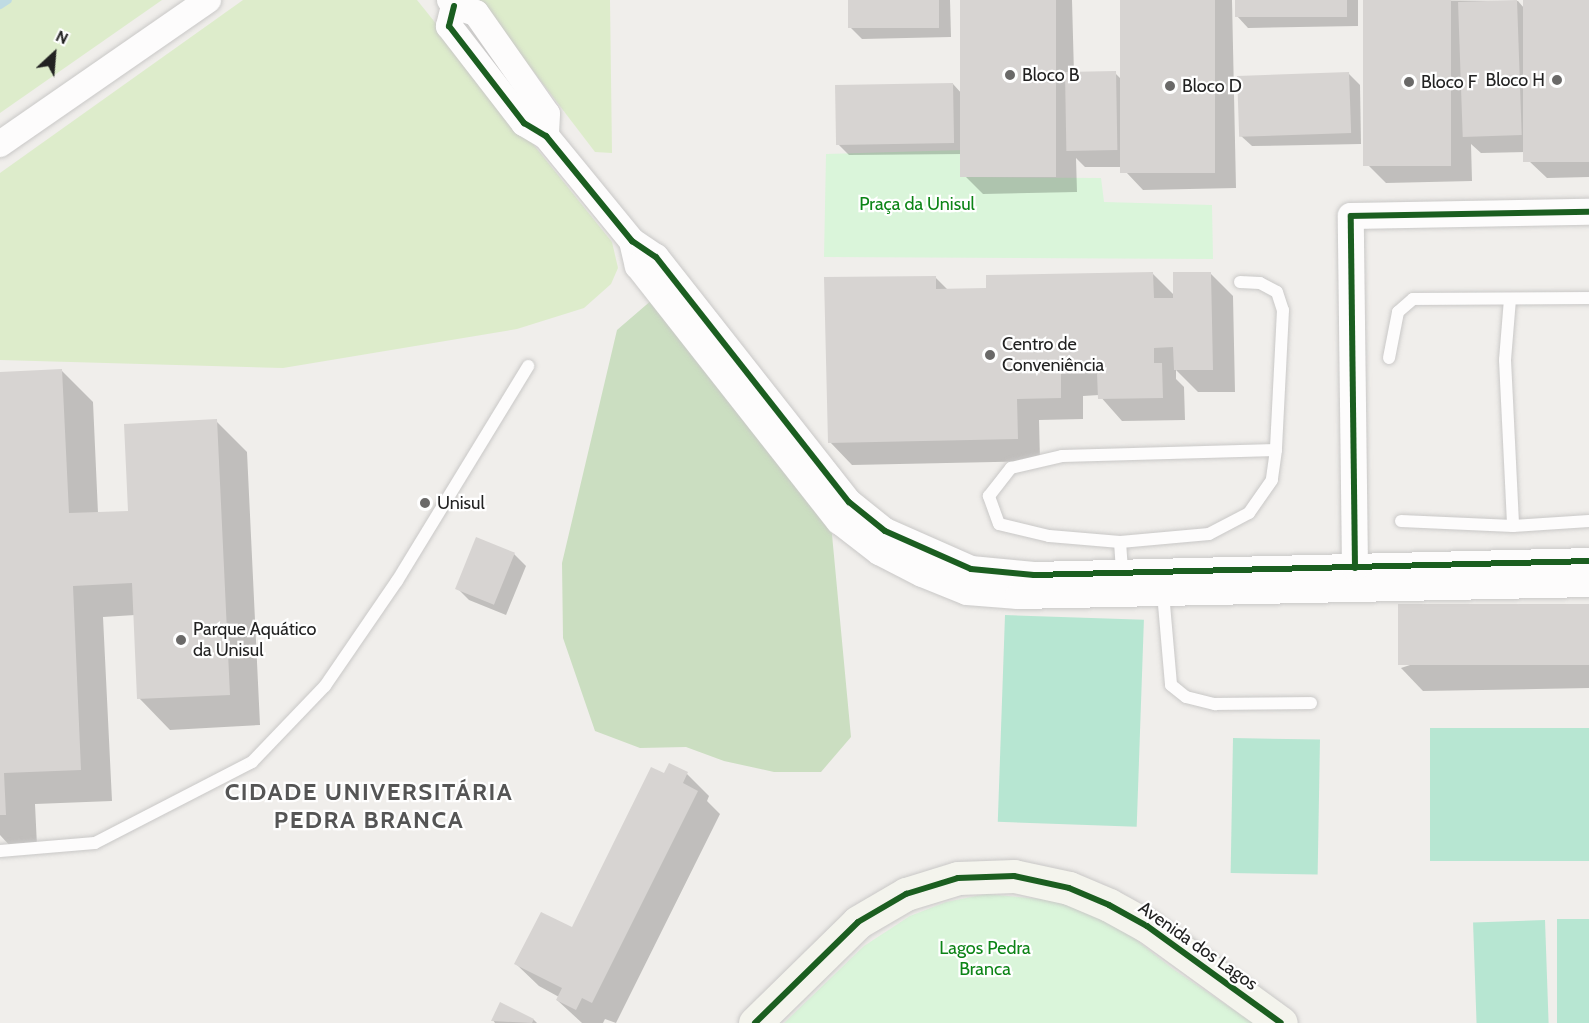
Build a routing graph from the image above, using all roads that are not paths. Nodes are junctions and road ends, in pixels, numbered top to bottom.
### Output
1 (208, 0) edge
2 (452, 3) edge
3 (0, 144) edge
4 (1589, 212) edge
5 (1240, 282) dead end
6 (1589, 298) edge
7 (1510, 299) junction
8 (1389, 358) dead end
9 (528, 366) dead end
10 (1276, 450) junction
11 (1401, 521) dead end
12 (1589, 521) edge
13 (1513, 526) junction
14 (1120, 542) junction
15 (1589, 561) edge
16 (1355, 568) junction
17 (1122, 583) junction
18 (1589, 584) edge
19 (1163, 592) junction
20 (1311, 703) dead end
21 (0, 850) edge
22 (755, 1023) edge
23 (1281, 1023) edge

1 - 3 street
2 - 17 street
4 - 16 street
5 - 10 lane
6 - 7 lane
7 - 8 lane
7 - 13 lane
9 - 21 lane
10 - 14 lane
10 - 14 lane
11 - 13 lane
12 - 13 lane
14 - 17 lane
15 - 16 street
16 - 17 street
17 - 19 street
18 - 19 street
19 - 20 lane
22 - 23 main road, Avenida dos Lagos

